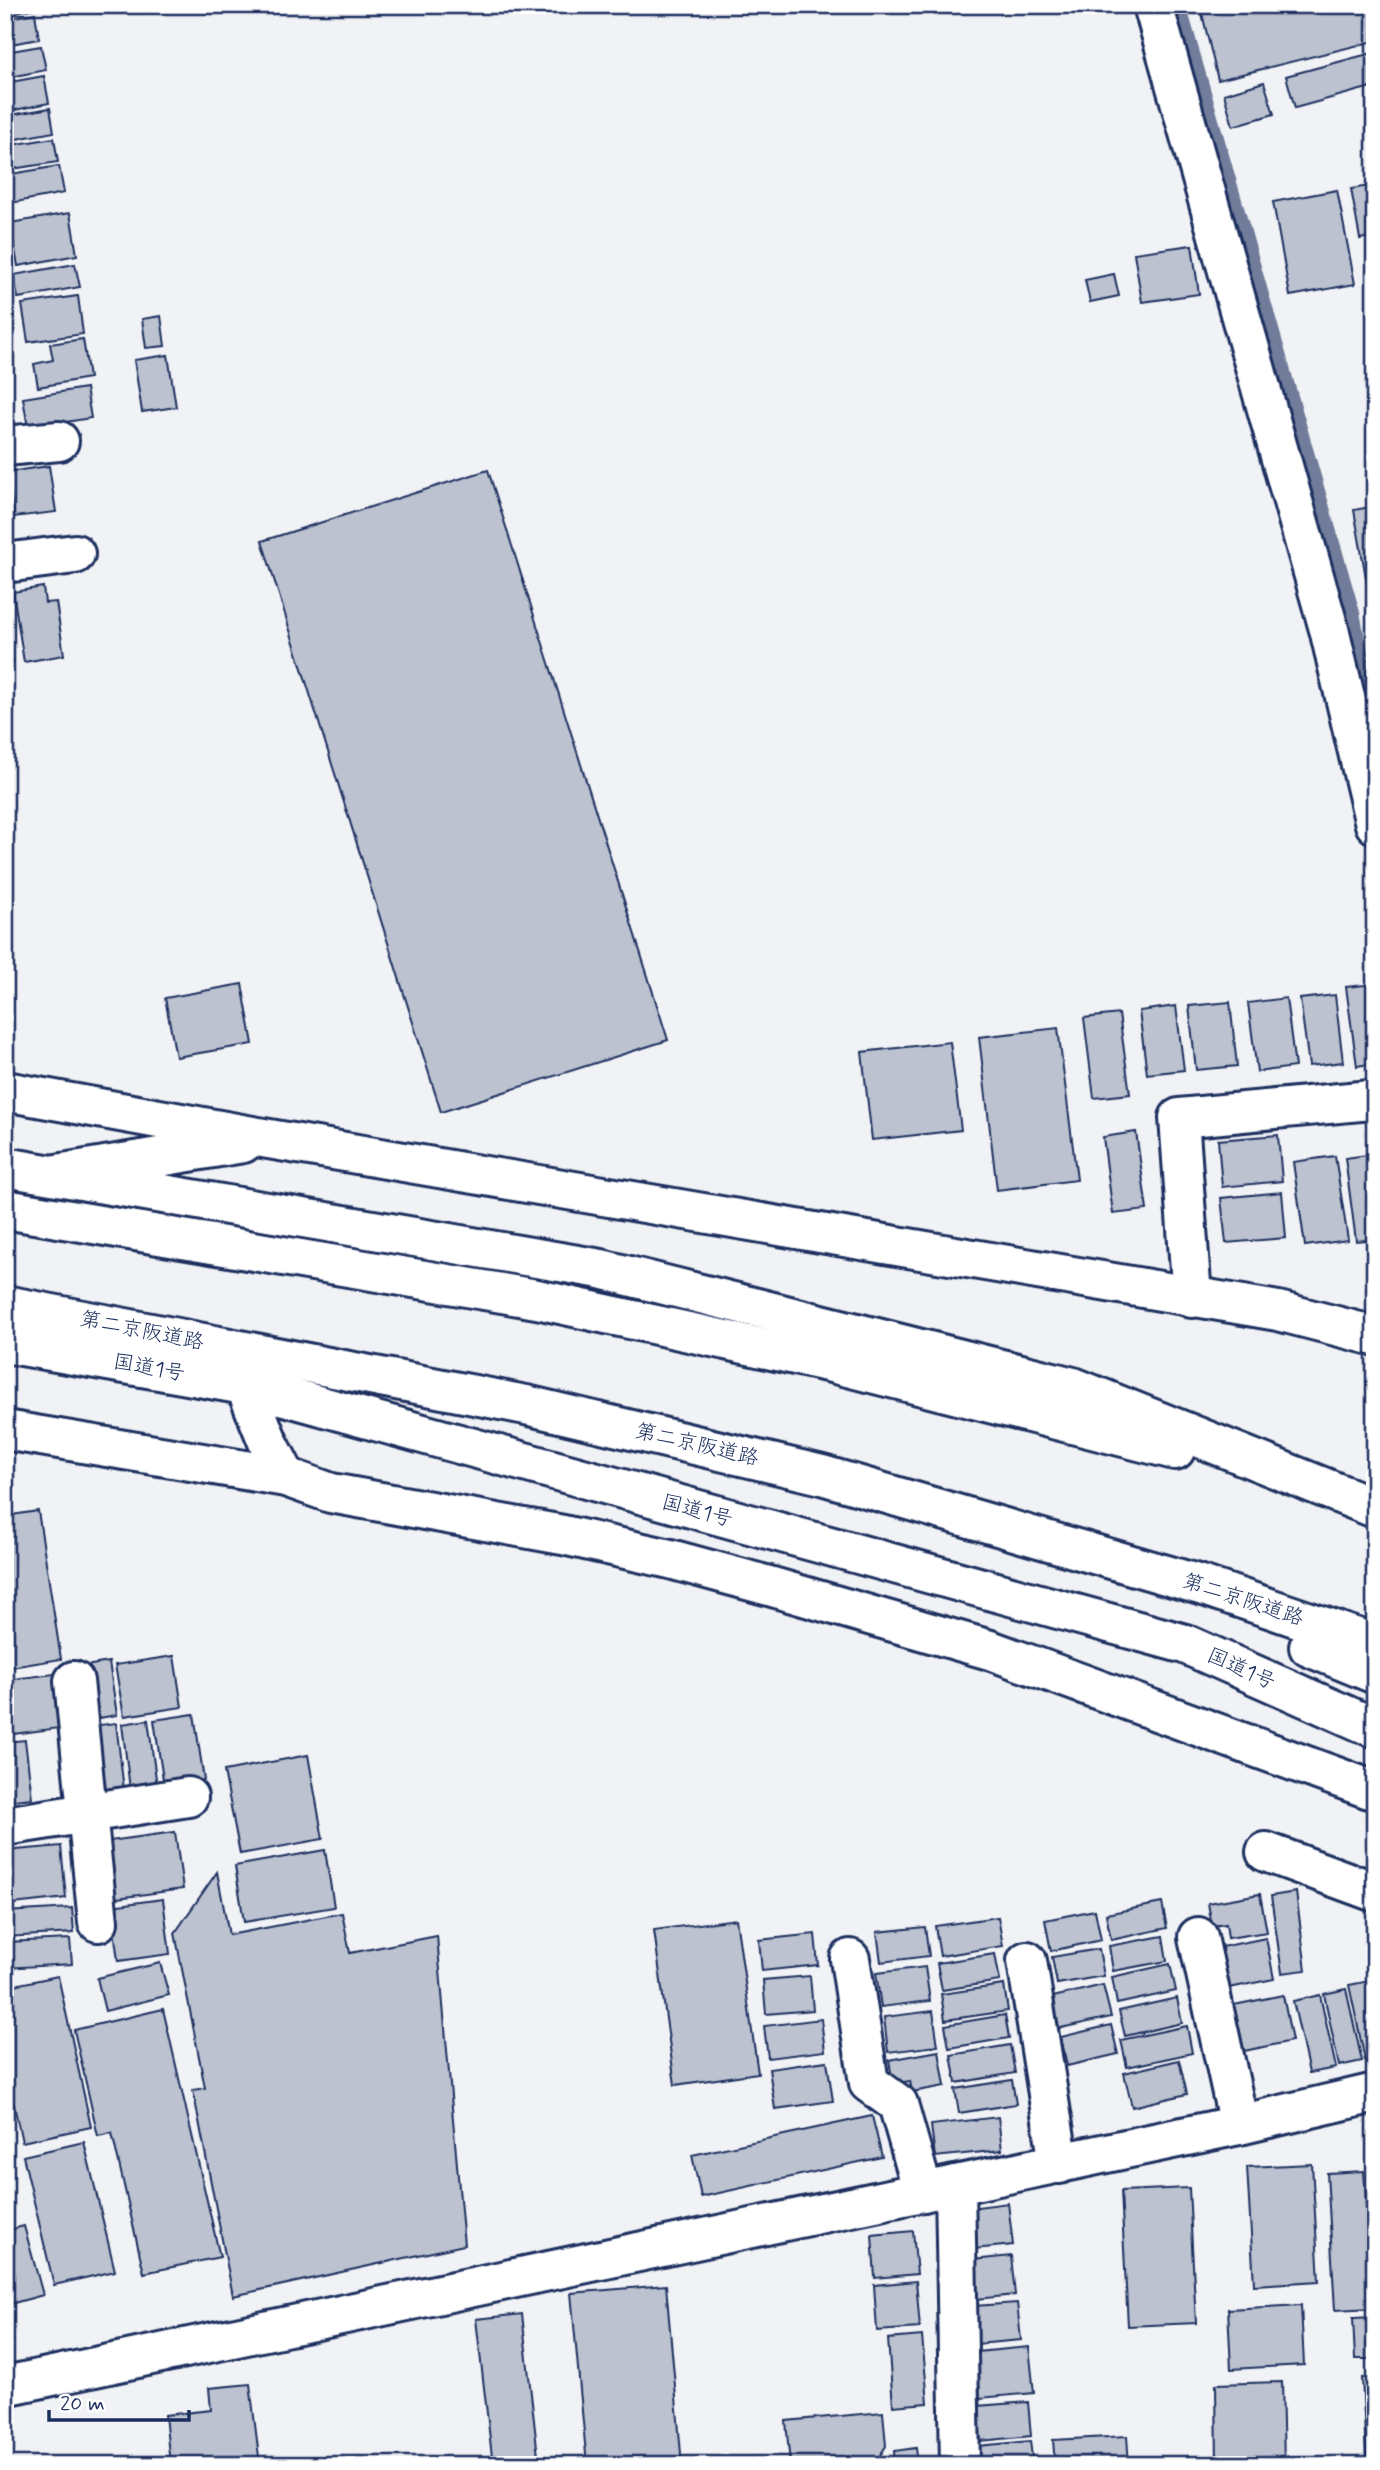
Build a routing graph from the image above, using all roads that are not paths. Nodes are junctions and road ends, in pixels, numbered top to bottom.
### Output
1 (1153, 5) edge
2 (59, 441) dead end
3 (5, 446) edge
4 (75, 554) dead end
5 (5, 563) edge
6 (1375, 824) edge
7 (5, 1091) edge
8 (1371, 1100) dead end
9 (269, 1139) junction
10 (5, 1167) edge
11 (53, 1175) junction
12 (5, 1209) edge
13 (1192, 1298) junction
14 (5, 1305) edge
15 (1375, 1336) edge
16 (5, 1343) edge
17 (245, 1385) junction
18 (5, 1430) edge
19 (822, 1475) junction
20 (286, 1478) junction
21 (1375, 1509) edge
22 (1375, 1644) edge
23 (1375, 1674) edge
24 (74, 1681) dead end
25 (1375, 1728) edge
26 (1373, 1785) edge
27 (188, 1797) dead end
28 (87, 1813) junction
29 (5, 1826) edge
30 (1266, 1852) dead end
31 (1375, 1892) edge
32 (97, 1922) dead end
33 (1198, 1937) dead end
34 (850, 1959) dead end
35 (1027, 1961) dead end
36 (1375, 2092) edge
37 (1239, 2125) junction
38 (1059, 2164) junction
39 (939, 2189) junction
40 (5, 2386) edge
41 (960, 2465) edge

1 - 6 main road
2 - 3 main road
4 - 5 main road
7 - 9 main road
8 - 13 main road
9 - 11 main road
9 - 13 main road
10 - 11 main road
11 - 21 main road
12 - 21 main road
13 - 15 main road
14 - 19 main road, 第二京阪道路
16 - 17 main road, 国道1号
17 - 20 main road
17 - 25 main road, 国道1号
18 - 20 main road
19 - 22 main road, 第二京阪道路
19 - 23 main road
20 - 26 main road
24 - 28 main road
27 - 28 main road
28 - 29 main road
28 - 32 main road
30 - 31 main road
33 - 37 main road
34 - 39 main road
35 - 38 main road
36 - 37 main road
37 - 38 main road
38 - 39 main road
39 - 40 main road
39 - 41 main road

